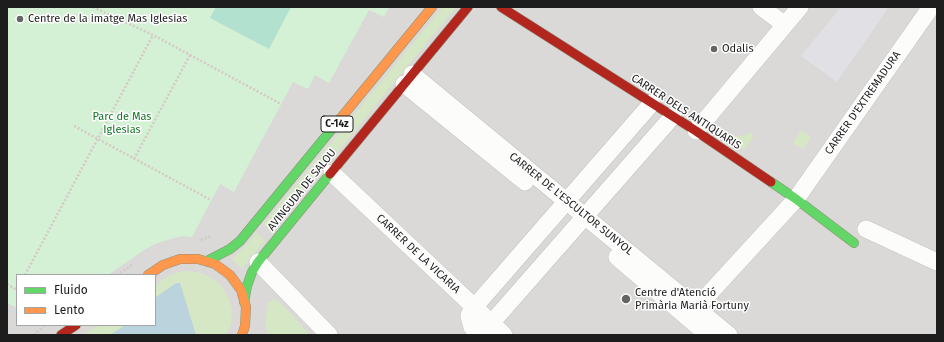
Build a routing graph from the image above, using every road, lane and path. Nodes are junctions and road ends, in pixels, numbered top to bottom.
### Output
1 (93, 7) edge
2 (432, 7) edge
3 (468, 7) edge
4 (501, 7) edge
5 (761, 7) edge
6 (800, 7) edge
7 (931, 7) edge
8 (785, 25) junction
9 (153, 35) junction
10 (190, 55) junction
11 (408, 79) junction
12 (652, 103) junction
13 (281, 104) dead end
14 (673, 116) junction
15 (74, 126) dead end
16 (696, 131) junction
17 (98, 139) junction
18 (134, 159) junction
19 (332, 173) junction
20 (796, 199) junction
21 (211, 200) dead end
22 (563, 205) junction
23 (581, 220) junction
24 (866, 229) dead end
25 (216, 233) dead end
26 (198, 241) dead end
27 (854, 243) dead end
28 (207, 261) junction
29 (258, 262) junction
30 (937, 262) edge
31 (133, 264) dead end
32 (26, 274) edge
33 (118, 274) edge
34 (150, 274) edge
35 (7, 284) edge
36 (16, 289) edge
37 (244, 302) junction
38 (474, 307) junction
39 (692, 313) junction
40 (491, 322) junction
41 (44, 326) edge
42 (74, 326) edge
43 (469, 331) edge
44 (34, 335) edge
45 (61, 335) edge
46 (242, 335) edge
47 (329, 335) edge
48 (504, 335) edge
49 (708, 335) edge
50 (729, 335) edge

1 - 9 path
2 - 28 main road, C-14z
3 - 11 main road, AVINGUDA DE SALOU / C-14z
4 - 12 main road, CARRER DELS ANTIQUARIS
5 - 8 street
6 - 8 street
7 - 20 street, CARRER D'EXTREMADURA
8 - 16 street
9 - 10 path
9 - 17 path
10 - 13 path
10 - 18 path
11 - 19 main road, AVINGUDA DE SALOU / C-14z
11 - 22 street, CARRER DE L'ESCULTOR SUNYOL
12 - 14 main road, CARRER DELS ANTIQUARIS
12 - 22 street
14 - 16 main road, CARRER DELS ANTIQUARIS
14 - 23 street
15 - 17 path
16 - 20 main road, CARRER DELS ANTIQUARIS
17 - 18 path
17 - 32 path
18 - 21 path
19 - 29 main road, AVINGUDA DE SALOU / C-14z
19 - 38 street, CARRER DE LA VICARIA
20 - 27 main road, CARRER DELS ANTIQUARIS
20 - 39 street, CARRER D'EXTREMADURA
22 - 23 street, CARRER DE L'ESCULTOR SUNYOL
22 - 38 street
23 - 39 street, CARRER DE L'ESCULTOR SUNYOL
23 - 40 street
24 - 30 street
25 - 26 path
28 - 34 main road, C-14z
28 - 37 main road, C-14z
29 - 37 main road, AVINGUDA DE SALOU / C-14z
29 - 47 street
31 - 33 path
35 - 36 path
37 - 46 main road, C-14z
38 - 40 street, CARRER DE LA VICARIA
38 - 43 street
39 - 49 street, CARRER DE L'ESCULTOR SUNYOL
39 - 50 street, CARRER DE L'ESCULTOR SUNYOL
40 - 43 street
40 - 48 street, CARRER DE LA VICARIA
41 - 44 path
42 - 45 main road

